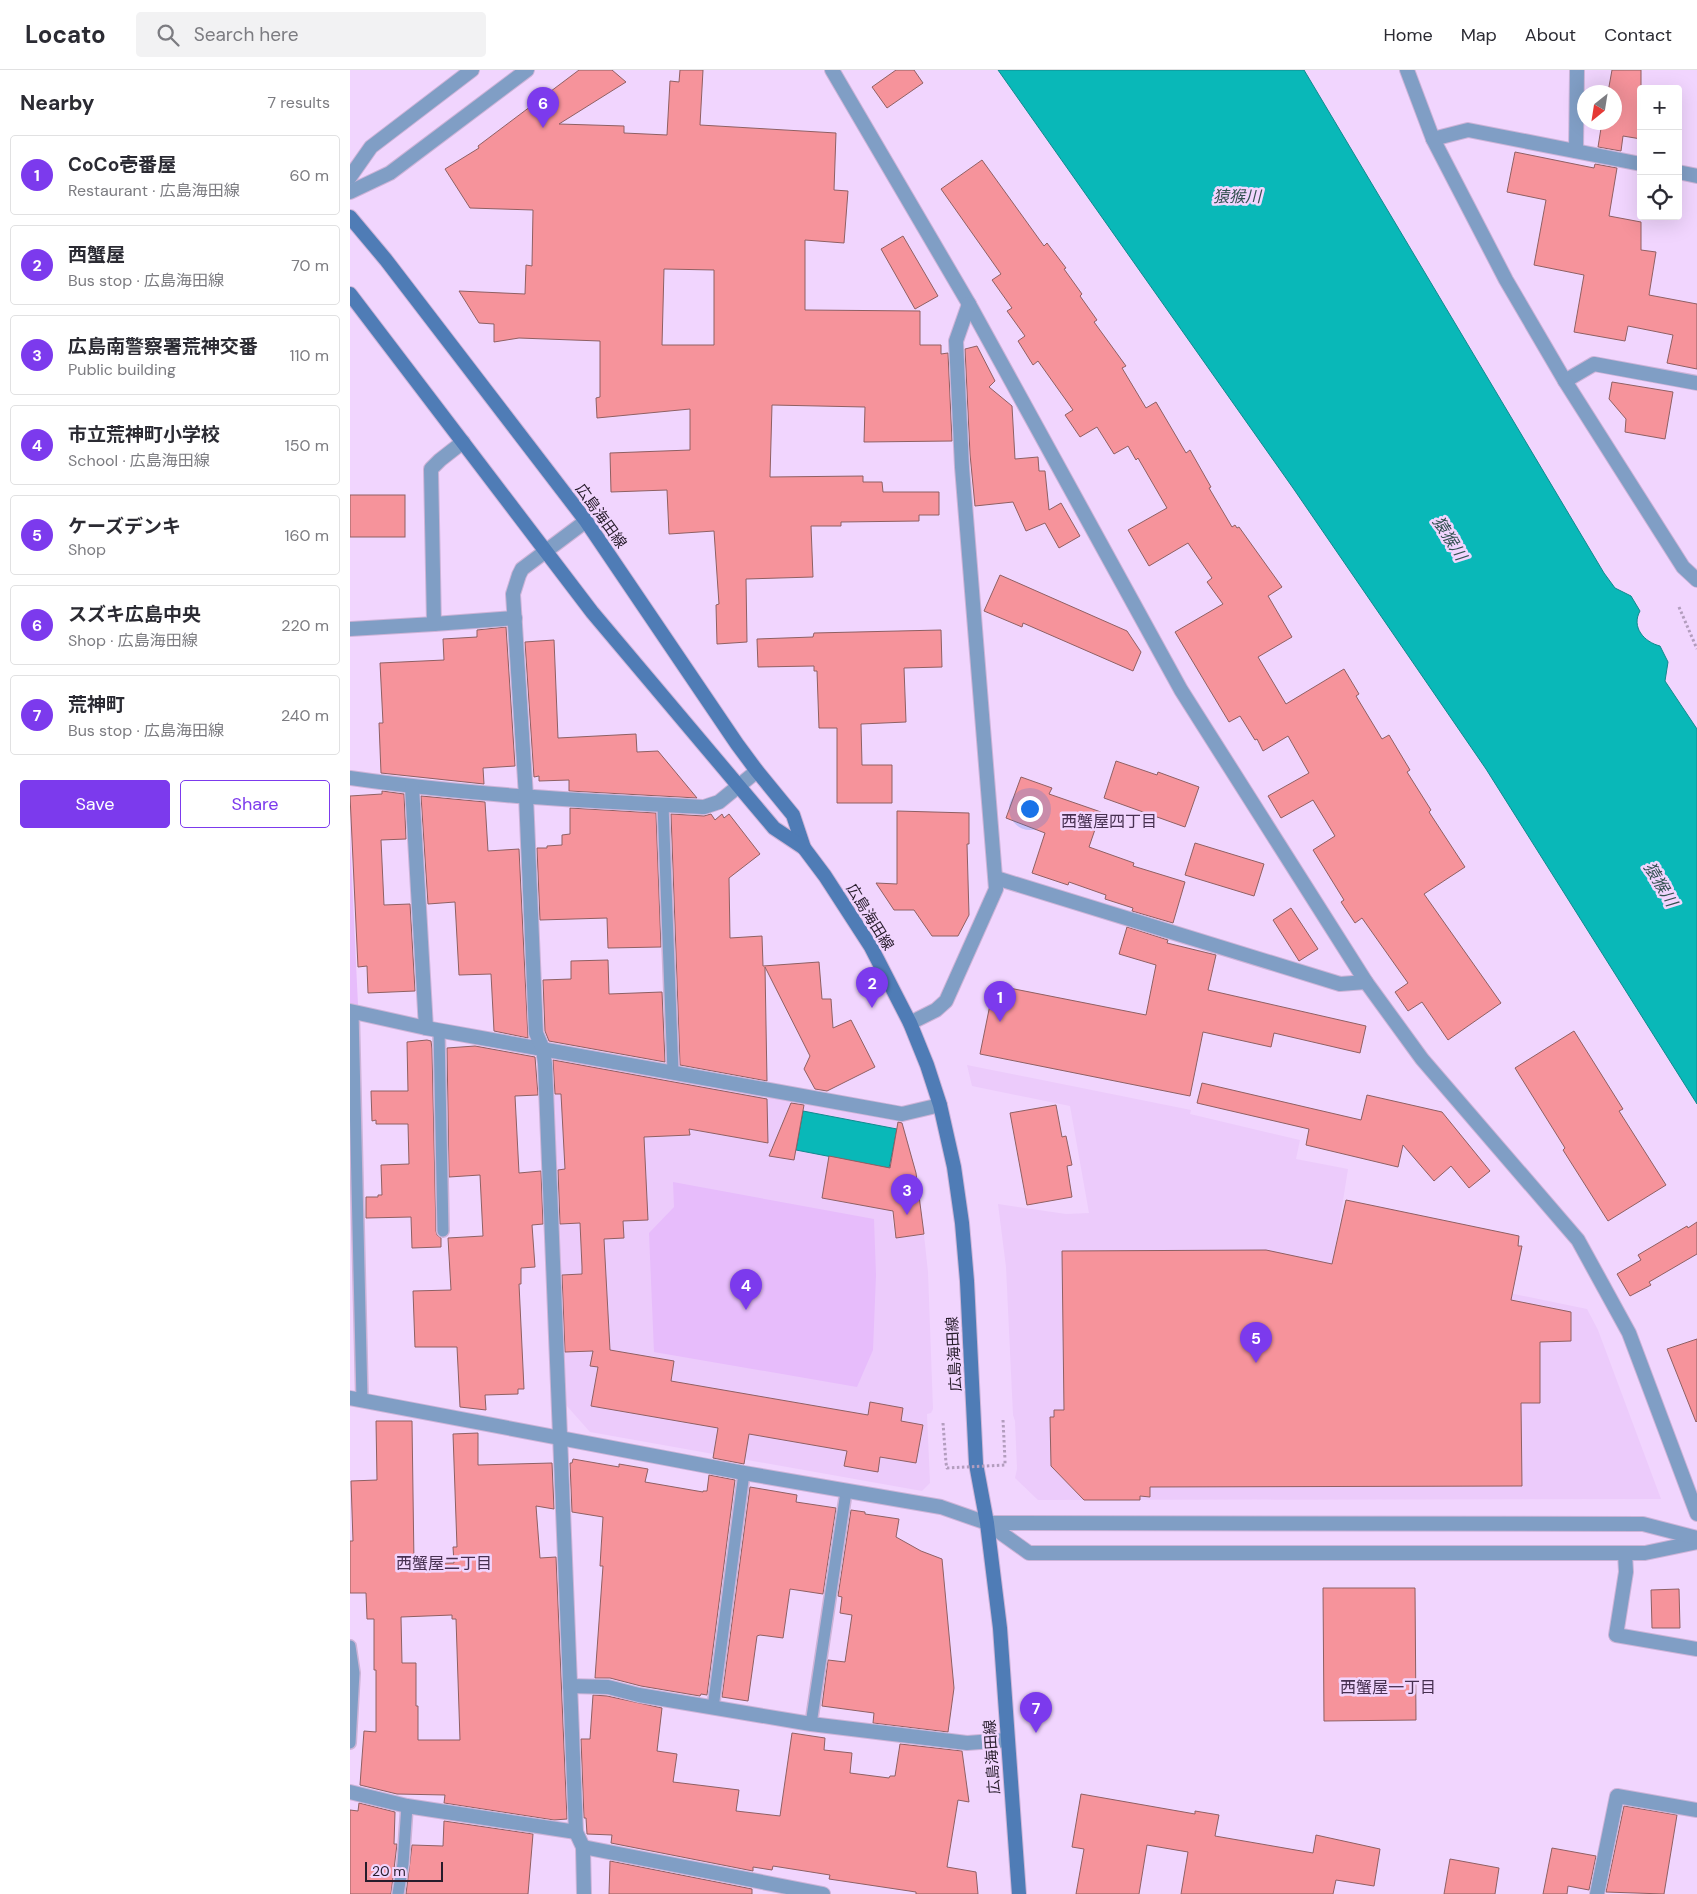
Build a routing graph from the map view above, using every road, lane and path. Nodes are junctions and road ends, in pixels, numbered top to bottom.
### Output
1 (472, 70) edge
2 (527, 70) edge
3 (832, 70) edge
4 (1407, 70) edge
5 (1578, 70) edge
6 (1433, 139) junction
7 (1576, 151) junction
8 (1637, 163) edge
9 (1682, 173) edge
10 (1697, 176) edge
11 (350, 177) edge
12 (350, 192) edge
13 (350, 217) edge
14 (350, 294) edge
15 (968, 304) junction
16 (1565, 381) junction
17 (1697, 383) edge
18 (463, 442) junction
19 (586, 521) junction
20 (546, 551) junction
21 (1697, 580) edge
22 (1680, 607) dead end
23 (515, 618) junction
24 (434, 624) junction
25 (350, 629) edge
26 (1697, 650) edge
27 (757, 771) junction
28 (350, 778) edge
29 (739, 786) junction
30 (412, 787) junction
31 (526, 796) junction
32 (663, 805) junction
33 (804, 848) junction
34 (996, 878) junction
35 (1366, 982) junction
36 (352, 1011) edge
37 (910, 1023) junction
38 (433, 1029) junction
39 (544, 1049) junction
40 (673, 1072) junction
41 (940, 1105) junction
42 (443, 1231) dead end
43 (356, 1399) edge
44 (1003, 1420) dead end
45 (943, 1423) dead end
46 (560, 1438) junction
47 (744, 1473) junction
48 (846, 1492) junction
49 (1697, 1514) edge
50 (987, 1523) junction
51 (1697, 1538) edge
52 (1697, 1542) edge
53 (1625, 1553) junction
54 (350, 1646) edge
55 (1697, 1649) edge
56 (570, 1686) junction
57 (713, 1708) junction
58 (811, 1724) junction
59 (1007, 1740) junction
60 (350, 1743) edge
61 (350, 1792) edge
62 (407, 1806) junction
63 (1697, 1810) edge
64 (576, 1832) junction
65 (583, 1847) junction
66 (398, 1894) edge
67 (584, 1894) edge
68 (823, 1894) edge
69 (1019, 1894) edge
70 (1597, 1894) edge

1 - 11 street
2 - 12 street
3 - 15 street
4 - 6 street
5 - 7 street
6 - 7 street
6 - 16 street
7 - 8 street
9 - 10 street
13 - 19 main road, 広島海田線
14 - 18 main road, 広島海田線
15 - 34 street
15 - 35 street
16 - 17 street
16 - 21 street
18 - 20 main road, 広島海田線
18 - 24 street
19 - 20 street
19 - 27 main road, 広島海田線
20 - 23 street
20 - 29 main road, 広島海田線
22 - 26 path
23 - 24 street
23 - 31 street
24 - 25 street
27 - 29 street
27 - 33 main road, 広島海田線
28 - 30 street
29 - 32 street
29 - 33 main road, 広島海田線
30 - 31 street
30 - 38 street
31 - 32 street
31 - 39 street
32 - 40 lane
33 - 37 main road, 広島海田線
34 - 35 street
34 - 37 street
35 - 49 street
36 - 38 street
36 - 43 lane
37 - 41 main road, 広島海田線
38 - 39 street
38 - 42 lane
39 - 40 street
39 - 46 street
40 - 41 street
41 - 50 main road, 広島海田線
43 - 46 street
44 - 45 path, bridge
46 - 47 street
46 - 56 street
47 - 48 street
47 - 57 lane
48 - 50 street
48 - 58 lane
50 - 51 street
50 - 53 street
50 - 59 main road, 広島海田線
52 - 53 street
53 - 55 street
54 - 60 lane
56 - 57 street
56 - 64 street
57 - 58 street
58 - 59 street
59 - 69 main road, 広島海田線
61 - 62 street
62 - 64 street
62 - 66 lane
63 - 70 street
64 - 65 street
65 - 67 street
65 - 68 street

